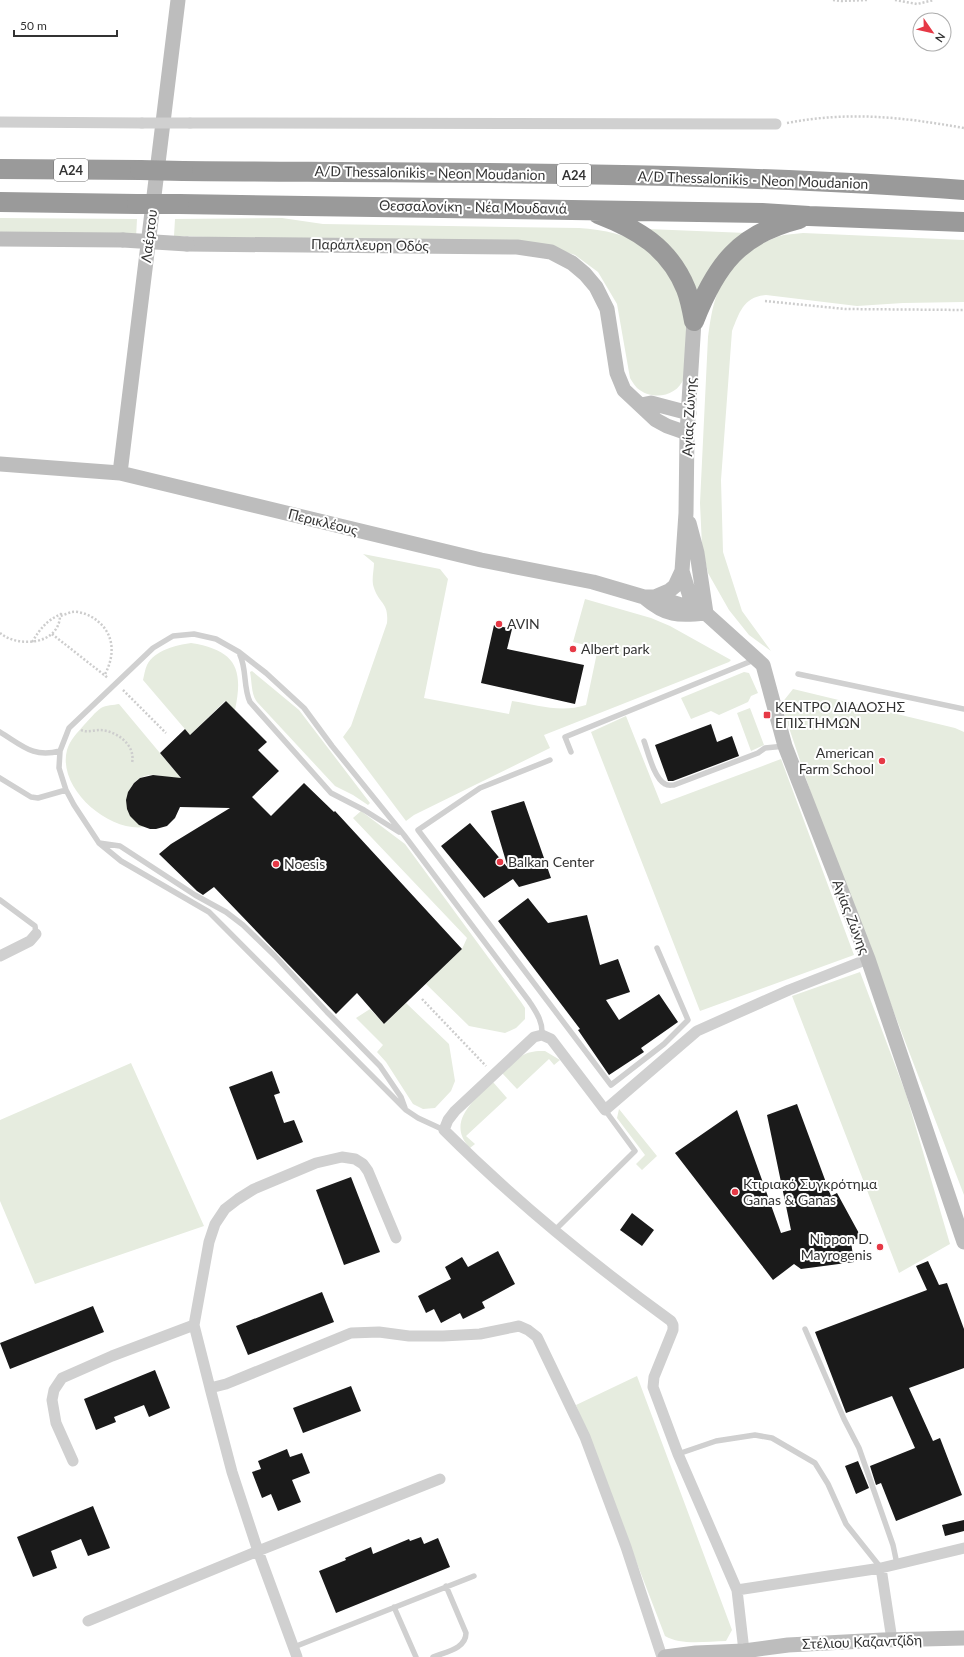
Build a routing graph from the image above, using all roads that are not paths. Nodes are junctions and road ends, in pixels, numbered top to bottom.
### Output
1 (178, 0) edge
2 (0, 122) edge
3 (776, 124) road end
4 (1, 169) edge
5 (964, 190) edge
6 (0, 202) edge
7 (584, 209) junction
8 (809, 216) junction
9 (964, 222) edge
10 (0, 239) edge
11 (694, 321) junction
12 (691, 376) junction
13 (641, 405) junction
14 (666, 406) junction
15 (689, 413) junction
16 (687, 433) junction
17 (0, 464) edge
18 (120, 473) junction
19 (686, 513) junction
20 (682, 572) junction
21 (649, 597) junction
22 (706, 612) junction
23 (239, 652) junction
24 (757, 660) junction
25 (798, 674) dead end
26 (964, 708) edge
27 (0, 732) edge
28 (644, 741) dead end
29 (785, 746) junction
30 (60, 751) junction
31 (571, 752) dead end
32 (550, 760) dead end
33 (0, 778) edge
34 (66, 790) junction
35 (404, 835) junction
36 (99, 843) junction
37 (0, 900) edge
38 (36, 934) joint
39 (657, 948) dead end
40 (0, 956) edge
41 (868, 959) junction
42 (542, 1035) junction
43 (406, 1110) junction
44 (605, 1110) junction
45 (444, 1130) junction
46 (554, 1231) junction
47 (396, 1238) dead end
48 (964, 1242) edge
49 (194, 1324) junction
50 (805, 1329) dead end
51 (210, 1388) junction
52 (678, 1454) junction
53 (73, 1461) dead end
54 (440, 1479) dead end
55 (964, 1548) edge
56 (258, 1551) junction
57 (897, 1564) junction
58 (881, 1568) junction
59 (474, 1576) dead end
60 (446, 1586) junction
61 (737, 1590) junction
62 (394, 1607) junction
63 (88, 1621) dead end
64 (964, 1638) edge
65 (892, 1640) junction
66 (744, 1651) junction
67 (296, 1652) edge
68 (416, 1657) edge
69 (433, 1657) edge
70 (662, 1657) edge
71 (665, 1657) edge

1 - 18 street, Λαέρτου
2 - 3 street, bridge
4 - 5 highway, A/D Thessalonikis - Neon Moudanion / Α24, bridge
6 - 7 highway, Θεσσαλονίκη - Νέα Μουδανιά, bridge
7 - 8 highway, Θεσσαλονίκη - Νέα Μουδανιά
7 - 11 highway
8 - 9 highway
8 - 11 highway
10 - 13 street, Παράπλευρη Οδός, bridge
11 - 12 street, Αγίας Ζώνης
12 - 14 street
12 - 15 street, Αγίας Ζώνης
13 - 14 street
13 - 16 street, Παράπλευρη Οδός
14 - 15 street
15 - 16 street, Αγίας Ζώνης
16 - 19 street, Αγίας Ζώνης
17 - 18 street, Περικλέους
18 - 21 street, Περικλέους
19 - 20 street
19 - 22 street
20 - 21 street
20 - 22 street, Αγίας Ζώνης
21 - 22 street, Περικλέους
22 - 24 street, Αγίας Ζώνης
23 - 30 lane
23 - 35 lane
23 - 35 lane
24 - 29 street, Αγίας Ζώνης
24 - 31 lane
25 - 26 lane
27 - 30 lane
28 - 29 lane
29 - 41 street, Αγίας Ζώνης
30 - 34 lane
32 - 39 lane
33 - 34 lane
34 - 36 lane
35 - 42 lane
36 - 43 lane
36 - 43 lane
37 - 38 lane
38 - 40 street
41 - 44 street
41 - 48 street, Αγίας Ζώνης
42 - 44 street
42 - 45 street
43 - 45 lane
44 - 46 lane
45 - 46 street
46 - 52 street
47 - 49 street
49 - 51 street
49 - 53 street
50 - 57 lane
51 - 56 street
51 - 70 street
52 - 58 lane
52 - 61 street
54 - 56 street
55 - 57 street
56 - 63 street
56 - 67 street
57 - 58 street
58 - 61 street
58 - 65 street
59 - 60 lane
60 - 62 lane
60 - 69 lane
61 - 66 street
62 - 67 lane
62 - 68 lane
64 - 65 street, Στέλιου Καζαντζίδη
65 - 66 street, Στέλιου Καζαντζίδη
66 - 71 street, Στέλιου Καζαντζίδη

